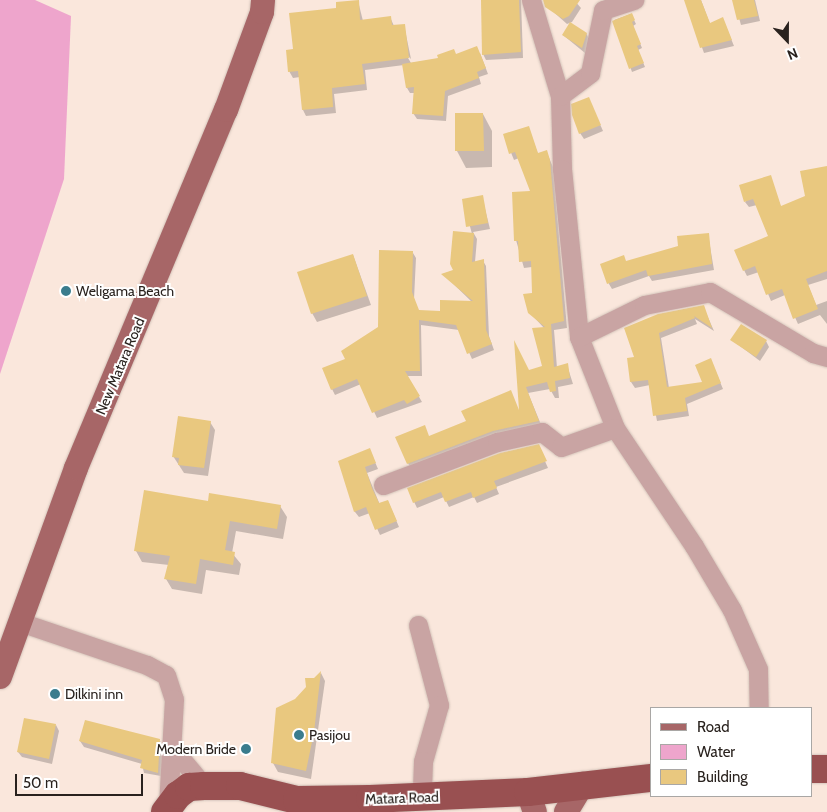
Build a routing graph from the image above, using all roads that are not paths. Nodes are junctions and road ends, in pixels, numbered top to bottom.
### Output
1 (263, 0) edge
2 (531, 0) edge
3 (634, 0) edge
4 (560, 96) junction
5 (579, 337) junction
6 (827, 357) edge
7 (615, 428) junction
8 (383, 486) dead end
9 (20, 622) junction
10 (418, 625) dead end
11 (0, 677) edge
12 (759, 707) edge
13 (173, 749) junction
14 (812, 769) edge
15 (827, 769) edge
16 (650, 778) edge
17 (583, 784) junction
18 (204, 786) junction
19 (422, 798) junction
20 (531, 802) edge
21 (370, 806) edge
22 (166, 808) edge
23 (566, 812) edge

1 - 9 main road, New Matara Road
2 - 4 street
3 - 4 street
4 - 5 street
5 - 6 street
5 - 7 street
7 - 8 street
7 - 12 street
9 - 11 main road, New Matara Road
9 - 13 street
10 - 19 street
13 - 18 street
13 - 22 street
14 - 15 highway
16 - 17 highway, Matara Road
17 - 20 highway, Matara Road
17 - 23 main road
18 - 21 highway, Matara Road
18 - 22 highway, Matara Road
19 - 20 highway, Matara Road
19 - 21 highway, Matara Road

